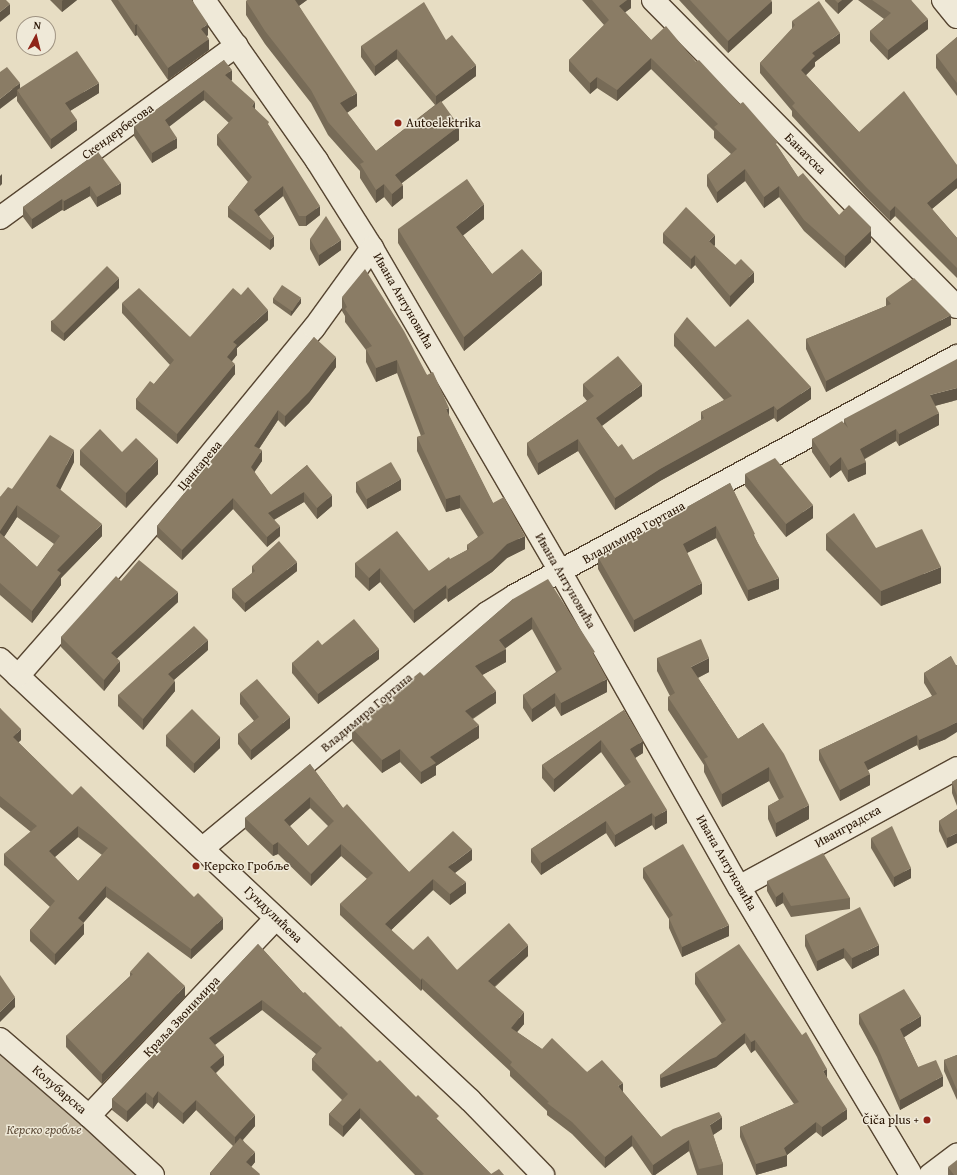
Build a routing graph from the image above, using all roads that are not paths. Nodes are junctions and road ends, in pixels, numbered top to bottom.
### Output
1 (204, 0) edge
2 (653, 0) edge
3 (943, 0) edge
4 (957, 17) edge
5 (237, 45) junction
6 (0, 218) edge
7 (372, 248) junction
8 (957, 307) edge
9 (957, 356) edge
10 (561, 573) junction
11 (0, 659) edge
12 (18, 676) junction
13 (957, 768) edge
14 (203, 848) junction
15 (739, 887) junction
16 (276, 918) junction
17 (0, 1039) edge
18 (89, 1116) junction
19 (957, 1155) edge
20 (153, 1175) edge
21 (543, 1175) edge
22 (916, 1175) edge

1 - 5 street, Ивана Антуновића
2 - 8 street, Банатска
3 - 4 street
5 - 6 street, Скендербегова
5 - 7 street, Ивана Антуновића
7 - 10 street, Ивана Антуновића
7 - 12 street, Цанкарева
9 - 10 street, Владимира Гортана
10 - 14 street, Владимира Гортана
10 - 15 street, Ивана Антуновића
11 - 12 street, Гундулићева
12 - 14 street, Гундулићева
13 - 15 street, Иванградска
14 - 16 street, Гундулићева
15 - 22 street, Ивана Антуновића
16 - 18 street, Краља Звонимира
16 - 21 street, Гундулићева
17 - 18 street, Колубарска
18 - 20 street, Колубарска
19 - 22 street

